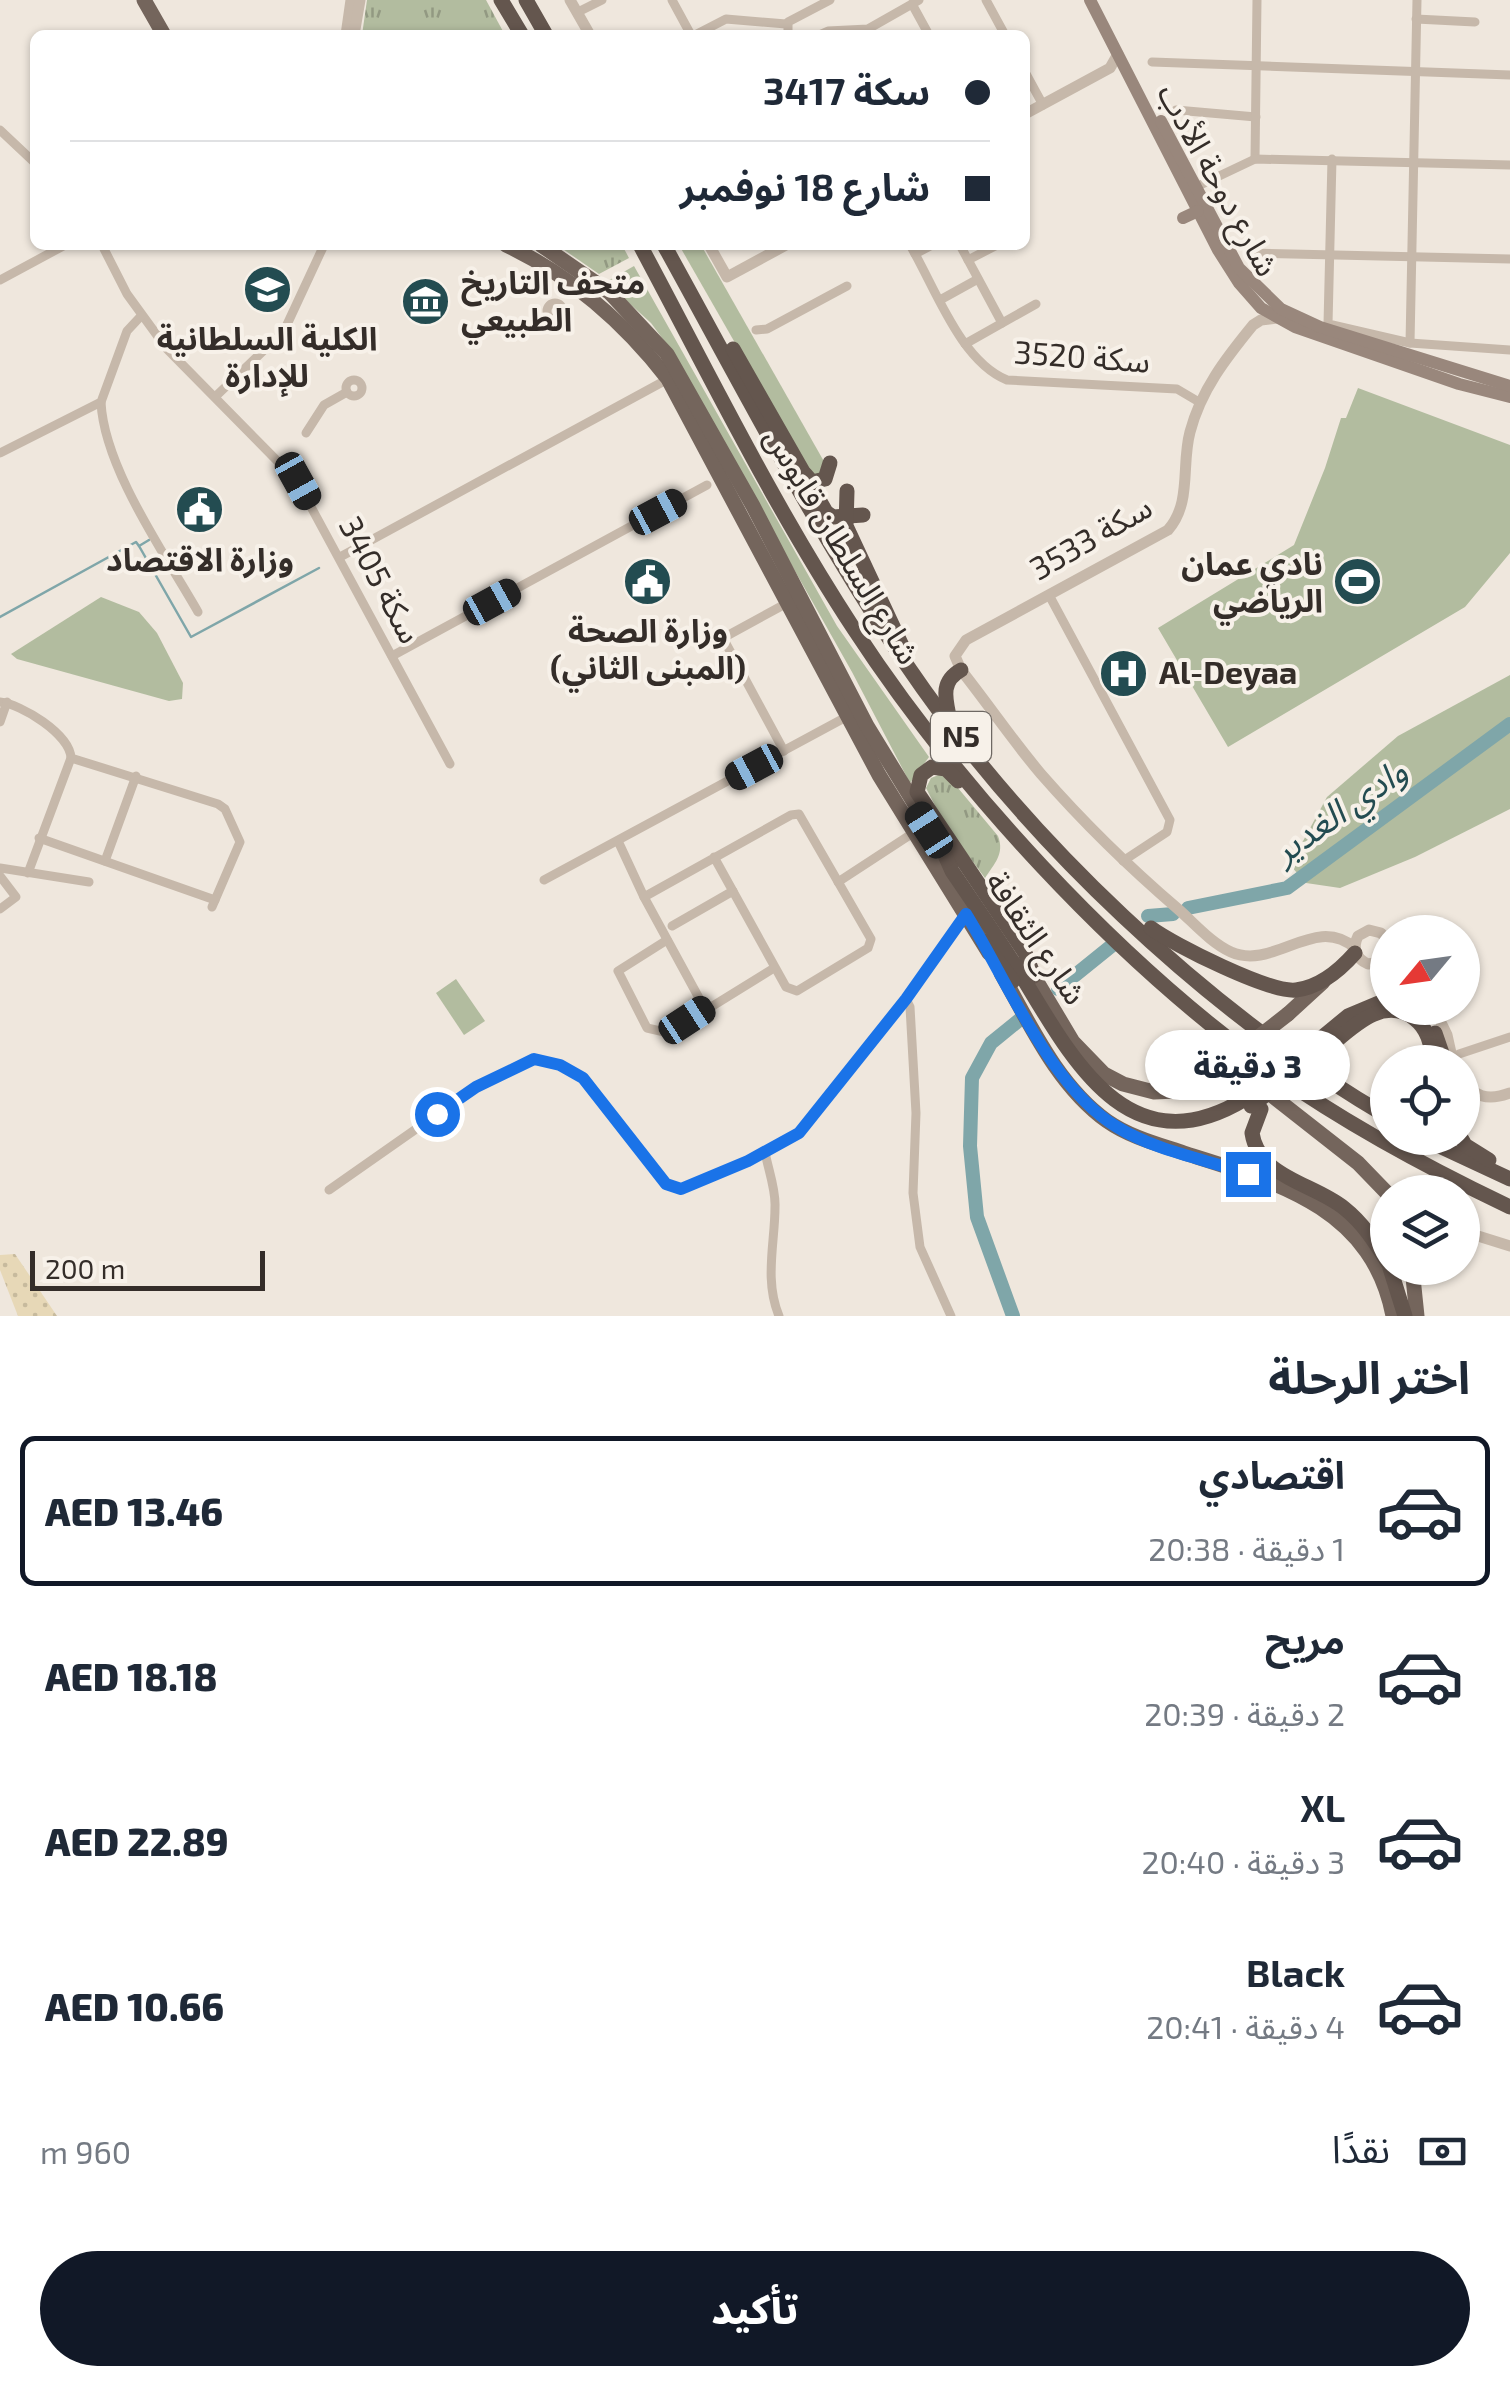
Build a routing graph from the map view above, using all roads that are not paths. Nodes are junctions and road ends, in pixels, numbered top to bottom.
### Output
1 (133, 0) edge
2 (144, 0) edge
3 (351, 0) edge
4 (360, 0) edge
5 (492, 0) edge
6 (502, 0) edge
7 (526, 0) edge
8 (570, 0) edge
9 (602, 0) edge
10 (672, 0) edge
11 (830, 0) edge
12 (986, 0) edge
13 (1090, 0) edge
14 (1098, 0) edge
15 (1257, 0) edge
16 (1417, 0) edge
17 (916, 2) edge
18 (578, 12) junction
19 (1416, 19) junction
20 (1475, 22) dead end
21 (149, 30) edge
22 (161, 30) edge
23 (347, 30) edge
24 (355, 30) edge
25 (507, 30) edge
26 (519, 30) edge
27 (543, 30) edge
28 (587, 30) edge
29 (690, 30) edge
30 (703, 30) edge
31 (787, 30) edge
32 (872, 30) edge
33 (927, 30) edge
34 (1001, 30) edge
35 (1118, 54) junction
36 (1152, 62) dead end
37 (1256, 67) junction
38 (1110, 68) junction
39 (1414, 71) junction
40 (1127, 72) junction
41 (1510, 75) edge
42 (1030, 81) edge
43 (1043, 104) junction
44 (1176, 110) dead end
45 (1030, 111) edge
46 (1256, 117) junction
47 (0, 130) edge
48 (30, 157) edge
49 (1332, 158) junction
50 (1255, 159) junction
51 (1414, 161) junction
52 (1510, 165) edge
53 (1196, 187) junction
54 (1198, 211) junction
55 (1184, 218) dead end
56 (56, 250) edge
57 (105, 250) edge
58 (322, 250) edge
59 (514, 250) edge
60 (549, 250) edge
61 (643, 250) edge
62 (667, 250) edge
63 (667, 250) edge
64 (712, 250) edge
65 (777, 250) edge
66 (912, 250) edge
67 (963, 250) edge
68 (987, 250) edge
69 (1251, 253) dead end
70 (1331, 253) junction
71 (1412, 258) junction
72 (1510, 259) edge
73 (968, 260) junction
74 (978, 279) junction
75 (0, 280) edge
76 (847, 286) dead end
77 (1248, 295) junction
78 (940, 300) junction
79 (1036, 304) dead end
80 (141, 316) junction
81 (1277, 318) junction
82 (1002, 323) junction
83 (1254, 325) junction
84 (756, 330) dead end
85 (654, 337) junction
86 (1410, 343) junction
87 (965, 344) junction
88 (1510, 350) edge
89 (668, 379) junction
90 (1507, 384) edge
91 (347, 392) dead end
92 (215, 397) junction
93 (1510, 398) edge
94 (101, 402) junction
95 (1200, 402) junction
96 (306, 433) dead end
97 (722, 450) junction
98 (0, 454) edge
99 (830, 463) dead end
100 (804, 473) junction
101 (707, 486) dead end
102 (847, 491) dead end
103 (863, 514) dead end
104 (845, 518) junction
105 (340, 556) junction
106 (1049, 595) junction
107 (789, 602) junction
108 (198, 612) dead end
109 (392, 656) junction
110 (958, 663) junction
111 (908, 667) junction
112 (3, 702) edge
113 (848, 716) junction
114 (0, 722) edge
115 (951, 725) junction
116 (784, 751) junction
117 (71, 758) junction
118 (450, 764) dead end
119 (136, 776) junction
120 (980, 796) junction
121 (913, 832) junction
122 (40, 838) junction
123 (618, 840) junction
124 (944, 853) junction
125 (714, 857) junction
126 (104, 862) junction
127 (1123, 862) junction
128 (0, 868) edge
129 (28, 873) junction
130 (0, 876) edge
131 (544, 880) dead end
132 (89, 882) dead end
133 (838, 882) junction
134 (733, 891) junction
135 (644, 896) junction
136 (0, 909) edge
137 (966, 914) junction
138 (1123, 914) junction
139 (672, 926) dead end
140 (1365, 931) junction
141 (1370, 931) edge
142 (667, 940) junction
143 (983, 940) junction
144 (1003, 946) junction
145 (1282, 947) junction
146 (1355, 951) junction
147 (1370, 963) edge
148 (774, 968) junction
149 (1034, 976) junction
150 (1330, 976) junction
151 (906, 999) junction
152 (1370, 1006) edge
153 (705, 1008) junction
154 (1058, 1016) junction
155 (1510, 1037) edge
156 (1273, 1040) junction
157 (1430, 1045) edge
158 (1319, 1048) junction
159 (1480, 1049) edge
160 (1370, 1095) edge
161 (1480, 1095) edge
162 (1510, 1096) edge
163 (1480, 1103) edge
164 (1252, 1105) junction
165 (1370, 1105) edge
166 (765, 1152) junction
167 (1458, 1155) edge
168 (1480, 1155) edge
169 (1358, 1163) junction
170 (1510, 1170) edge
171 (1370, 1175) edge
172 (1375, 1175) edge
173 (1510, 1180) edge
174 (329, 1190) dead end
175 (1510, 1207) edge
176 (1370, 1236) edge
177 (1480, 1236) edge
178 (1510, 1246) edge
179 (1395, 1285) edge
180 (1414, 1285) edge
181 (779, 1316) edge
182 (952, 1316) edge
183 (1394, 1316) edge
184 (1405, 1316) edge
185 (1417, 1316) edge

1 - 21 main road
2 - 22 main road
3 - 23 street
4 - 24 street
5 - 25 highway
6 - 26 highway
7 - 27 highway
8 - 18 street
9 - 18 street
10 - 29 street
11 - 31 street
12 - 34 street
13 - 35 main road, شارع دوحة الأدب
14 - 53 main road, شارع دوحة الأدب
15 - 37 street
16 - 19 street
17 - 32 street
17 - 33 street
18 - 28 street
19 - 20 street
19 - 39 street
30 - 31 street
35 - 38 street
35 - 40 main road, شارع دوحة الأدب
36 - 37 street
37 - 39 street
37 - 46 street
38 - 40 street
38 - 43 street
39 - 41 street
39 - 51 street
40 - 54 main road, شارع دوحة الأدب
42 - 43 street
43 - 45 street
44 - 46 street
46 - 50 street
47 - 48 street
49 - 50 street
49 - 51 street
49 - 70 street
50 - 53 street
51 - 52 street
51 - 71 street
53 - 90 main road, شارع دوحة الأدب
54 - 55 main road
54 - 77 main road, شارع دوحة الأدب
56 - 75 street
57 - 80 street, سكة 3405
58 - 92 street
59 - 89 main road, شارع الثقافة
60 - 85 main road, شارع الثقافة
61 - 120 highway, شارع السلطان قابوس / N5
62 - 100 highway
63 - 111 highway, شارع السلطان قابوس / N5
64 - 65 street
66 - 78 street, سكة 3520
67 - 73 street
68 - 73 street
69 - 70 street
70 - 71 street
70 - 86 street
71 - 72 street
71 - 86 street
73 - 74 street
74 - 78 street
74 - 82 street
76 - 84 street
77 - 81 main road, شارع دوحة الأدب
77 - 83 street
78 - 87 street, سكة 3520
79 - 82 street
80 - 92 street, سكة 3405
80 - 94 street
81 - 83 street
81 - 93 main road, شارع دوحة الأدب
82 - 87 street
83 - 95 street, سكة 3533
85 - 89 main road
85 - 97 main road, شارع الثقافة
86 - 88 street
87 - 95 street, سكة 3520
89 - 97 main road
89 - 105 street
89 - 107 main road, شارع الثقافة
91 - 96 street
92 - 105 street, سكة 3405
94 - 98 street
94 - 108 street
95 - 106 street, سكة 3533
97 - 124 main road, شارع الثقافة
99 - 100 highway
100 - 104 highway
101 - 109 street
102 - 104 highway
103 - 104 highway
104 - 111 highway
105 - 109 street, سكة 3405
106 - 110 street, سكة 3533
106 - 127 street
107 - 113 main road, شارع الثقافة
107 - 116 street
109 - 118 street, سكة 3405
110 - 115 highway
110 - 127 street
111 - 115 highway, شارع السلطان قابوس / N5
112 - 114 street
112 - 117 street
113 - 116 street
113 - 121 main road, شارع الثقافة
115 - 138 highway, شارع السلطان قابوس / N5
116 - 123 street
117 - 119 street
117 - 122 street
119 - 126 street
119 - 126 street
120 - 149 highway
120 - 175 highway, شارع السلطان قابوس / N5
121 - 133 street
121 - 137 main road, شارع الثقافة
122 - 126 street
122 - 129 street
123 - 131 street
123 - 135 street
124 - 144 highway
124 - 149 main road, شارع الثقافة
125 - 133 street
125 - 134 street
125 - 135 street
127 - 145 street
128 - 129 street
129 - 132 street
130 - 136 street
133 - 148 street
134 - 139 street
134 - 148 street
135 - 142 street
137 - 143 main road, شارع الثقافة
137 - 144 highway
137 - 151 street
138 - 150 highway
138 - 156 highway, شارع السلطان قابوس / N5
140 - 141 street
140 - 145 street
140 - 146 street
142 - 153 street
142 - 153 street
143 - 164 highway
143 - 183 main road, شارع الثقافة
144 - 164 highway
145 - 146 street
146 - 147 street
146 - 150 highway
148 - 153 street
149 - 154 main road, شارع الثقافة
150 - 154 main road, bridge
151 - 166 street
151 - 182 street
152 - 158 highway
154 - 169 main road, شارع الثقافة
155 - 159 street
156 - 160 highway
156 - 165 highway, شارع السلطان قابوس / N5
157 - 158 highway
158 - 164 highway, bridge
158 - 164 highway, bridge
161 - 162 street
162 - 163 street
164 - 176 highway
166 - 174 street
166 - 181 street
167 - 173 highway
168 - 170 highway
169 - 171 main road, شارع الثقافة
169 - 172 street
177 - 178 street
179 - 184 highway
180 - 185 main road

